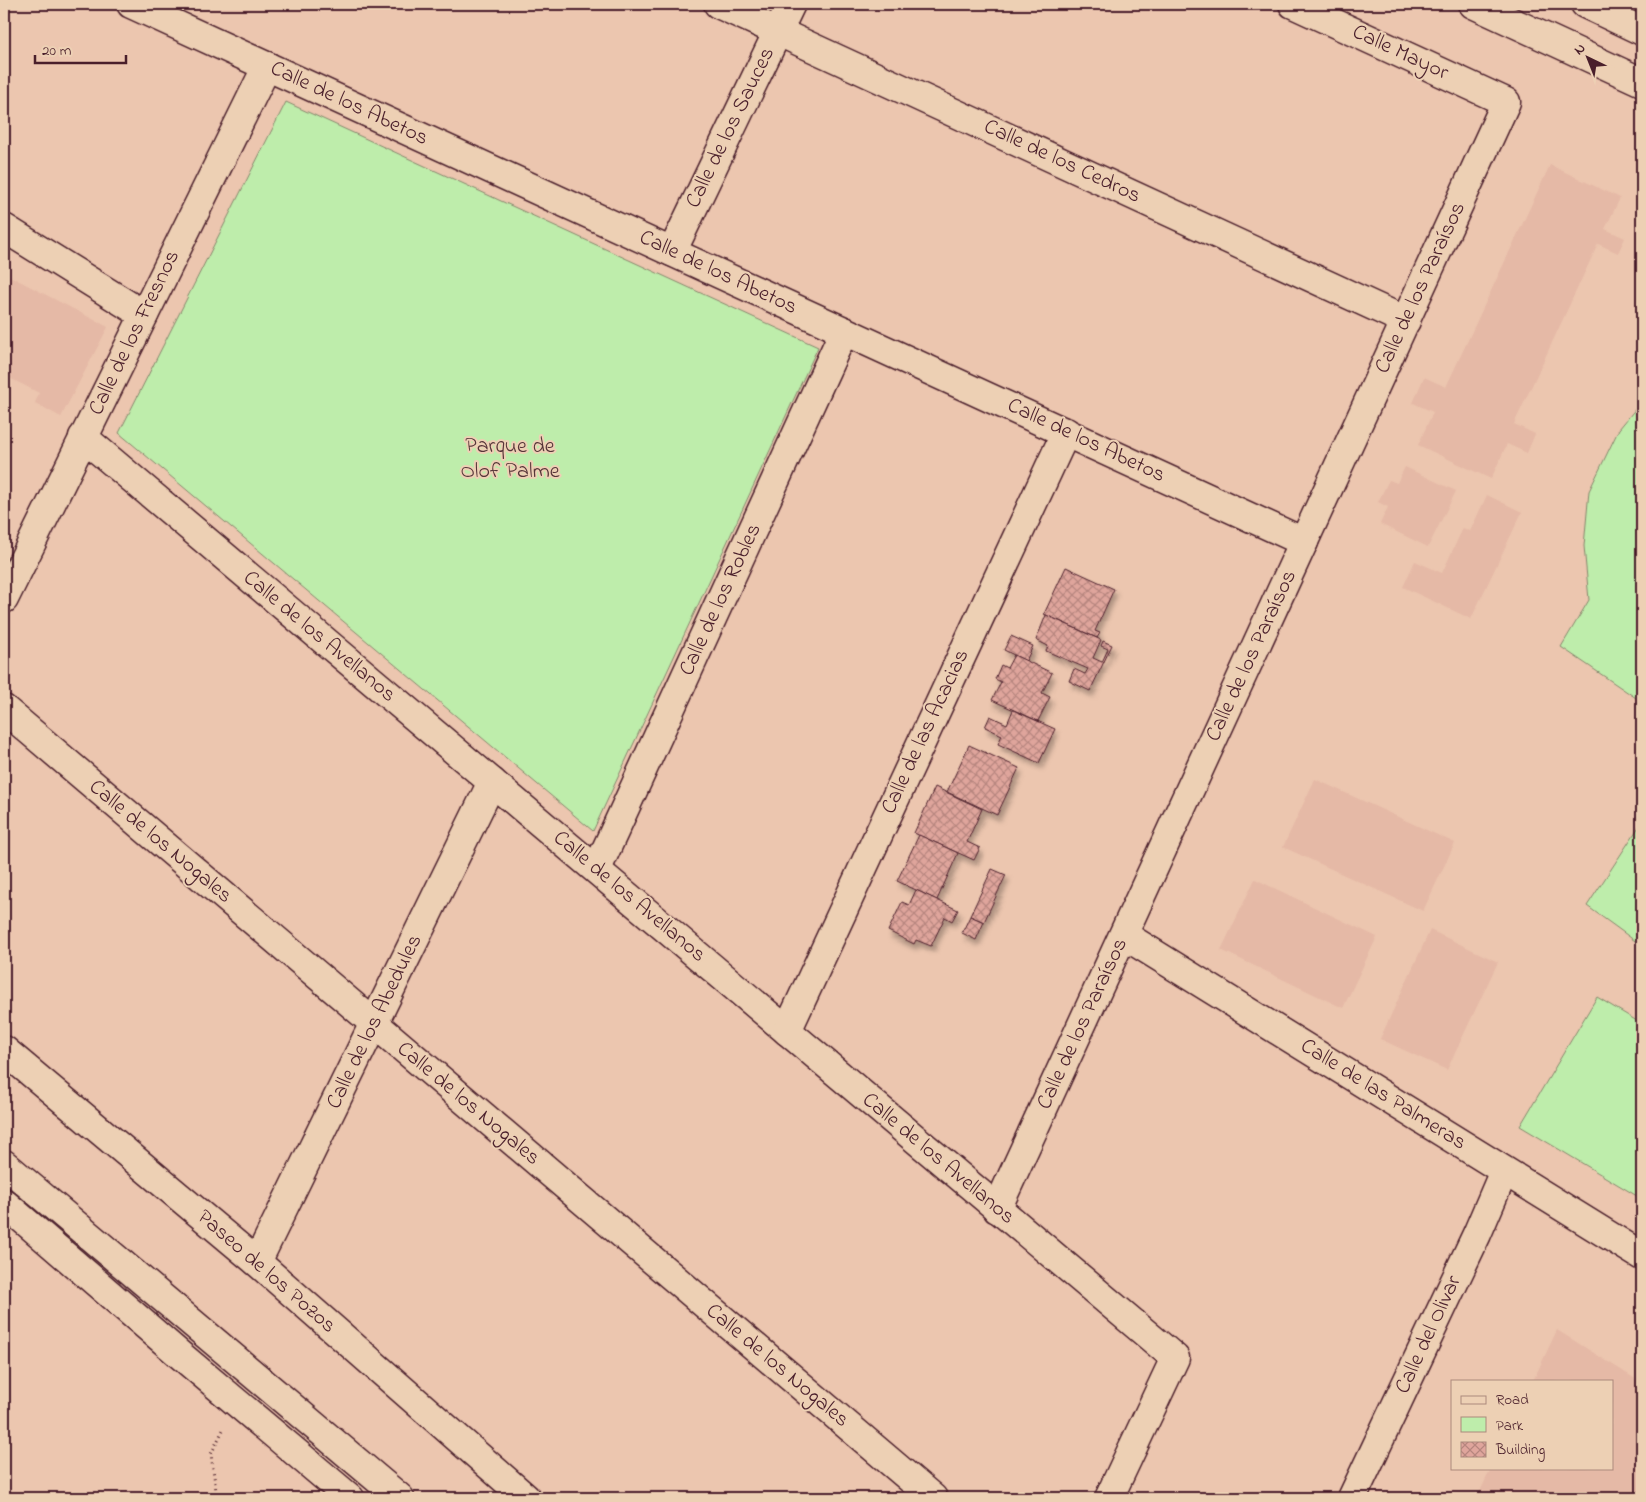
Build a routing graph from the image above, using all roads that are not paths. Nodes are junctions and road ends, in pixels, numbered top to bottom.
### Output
1 (131, 4) edge
2 (718, 4) edge
3 (791, 4) edge
4 (1293, 4) edge
5 (1473, 4) edge
6 (1585, 4) edge
7 (1642, 31) edge
8 (778, 32) junction
9 (267, 66) junction
10 (1642, 82) edge
11 (1506, 102) joint
12 (4, 228) edge
13 (672, 252) junction
14 (144, 315) junction
15 (1406, 321) junction
16 (844, 331) junction
17 (1066, 432) junction
18 (84, 437) junction
19 (1304, 542) junction
20 (4, 599) edge
21 (4, 709) edge
22 (492, 782) junction
23 (597, 869) junction
24 (1124, 935) junction
25 (374, 1024) junction
26 (787, 1031) junction
27 (4, 1050) edge
28 (4, 1164) edge
29 (1504, 1170) junction
30 (4, 1203) edge
31 (998, 1209) junction
32 (1642, 1256) edge
33 (256, 1262) junction
34 (350, 1498) edge
35 (400, 1498) edge
36 (526, 1498) edge
37 (933, 1498) edge
38 (1109, 1498) edge
39 (1352, 1498) edge

1 - 9 street, Calle de los Abetos
2 - 8 street, Calle de los Cedros
3 - 8 street, Calle de los Sauces
4 - 11 street, Calle Mayor
5 - 10 street
6 - 7 street
8 - 13 street, Calle de los Sauces
8 - 15 street, Calle de los Cedros
9 - 13 street, Calle de los Abetos
9 - 14 street, Calle de los Fresnos
11 - 15 street, Calle de los Paraísos
12 - 14 street
13 - 16 street, Calle de los Abetos
14 - 18 street, Calle de los Fresnos
15 - 19 street, Calle de los Paraísos
16 - 17 street, Calle de los Abetos
16 - 23 street, Calle de los Robles
17 - 19 street, Calle de los Abetos
17 - 26 street, Calle de las Acacias
18 - 20 street, Calle de los Fresnos
18 - 22 street, Calle de los Avellanos
19 - 24 street, Calle de los Paraísos
21 - 25 street, Calle de los Nogales
22 - 23 street, Calle de los Avellanos
22 - 25 street, Calle de los Abedules
23 - 26 street, Calle de los Avellanos
24 - 29 street, Calle de las Palmeras
24 - 31 street, Calle de los Paraísos
25 - 33 street, Calle de los Abedules
25 - 37 street, Calle de los Nogales
26 - 31 street, Calle de los Avellanos
27 - 33 street, Paseo de los Pozos
28 - 35 street
29 - 32 street, Calle de las Palmeras
29 - 39 street, Calle del Olivar
30 - 34 street
31 - 38 street, Calle de los Avellanos
33 - 36 street, Paseo de los Pozos

